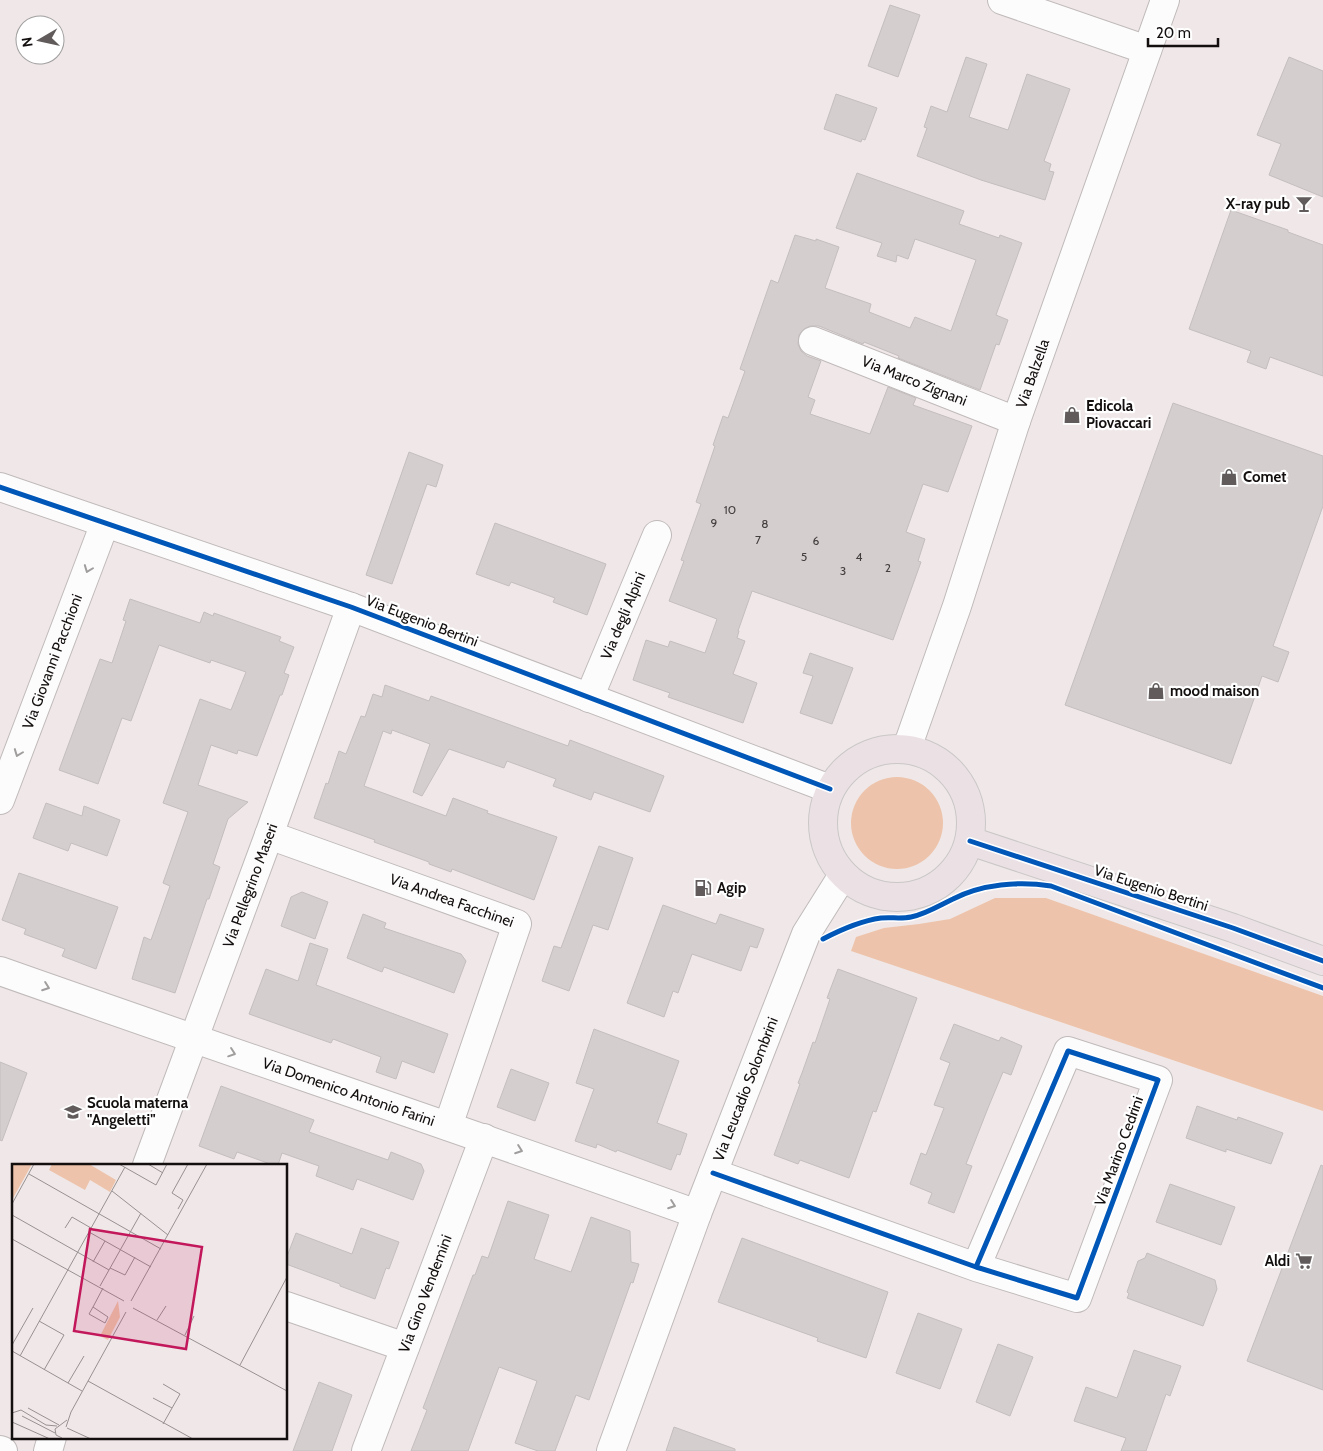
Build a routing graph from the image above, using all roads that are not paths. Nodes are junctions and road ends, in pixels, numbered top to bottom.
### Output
1 (1002, 0) edge
2 (1165, 0) edge
3 (1147, 50) junction
4 (813, 341) dead end
5 (1016, 421) junction
6 (0, 486) edge
7 (105, 523) junction
8 (656, 535) dead end
9 (351, 607) junction
10 (589, 698) junction
11 (907, 748) junction
12 (830, 789) junction
13 (0, 800) edge
14 (269, 836) junction
15 (970, 841) junction
16 (843, 875) junction
17 (1323, 961) edge
18 (0, 971) edge
19 (192, 1039) junction
20 (448, 1126) junction
21 (484, 1138) junction
22 (147, 1164) edge
23 (713, 1173) junction
24 (697, 1214) junction
25 (976, 1267) junction
26 (288, 1307) edge
27 (405, 1347) junction
28 (52, 1438) edge
29 (48, 1451) edge
30 (366, 1451) edge
31 (611, 1451) edge

1 - 3 street
2 - 3 street, Via Balzella
3 - 5 street, Via Balzella
4 - 5 street, Via Marco Zignani
5 - 11 street, Via Balzella
6 - 7 street, Via Eugenio Bertini
7 - 9 street, Via Eugenio Bertini
7 -> 13 street, Via Giovanni Pacchioni
8 - 10 street, Via degli Alpini
9 - 10 street, Via Eugenio Bertini
9 - 14 street, Via Pellegrino Maseri
10 - 12 street, Via Eugenio Bertini
11 - 12 main road
11 - 15 main road
12 - 16 main road
14 - 19 street, Via Pellegrino Maseri
14 - 20 street, Via Andrea Facchinei
15 - 16 main road
15 - 17 main road, Via Eugenio Bertini
16 - 23 street, Via Leucadio Solombrini
18 -> 19 street, Via Domenico Antonio Farini
19 -> 20 street, Via Domenico Antonio Farini
19 - 22 street, Via Pellegrino Maseri
20 - 21 street, Via Domenico Antonio Farini
21 -> 24 street, Via Domenico Antonio Farini
21 - 27 street, Via Gino Vendemini
23 - 24 street, Via Leucadio Solombrini
23 - 25 street, Via Marino Cedrini
24 - 31 street, Via Leucadio Solombrini
25 - 25 street, Via Marino Cedrini
26 - 27 street
27 - 30 street, Via Gino Vendemini
28 - 29 street

